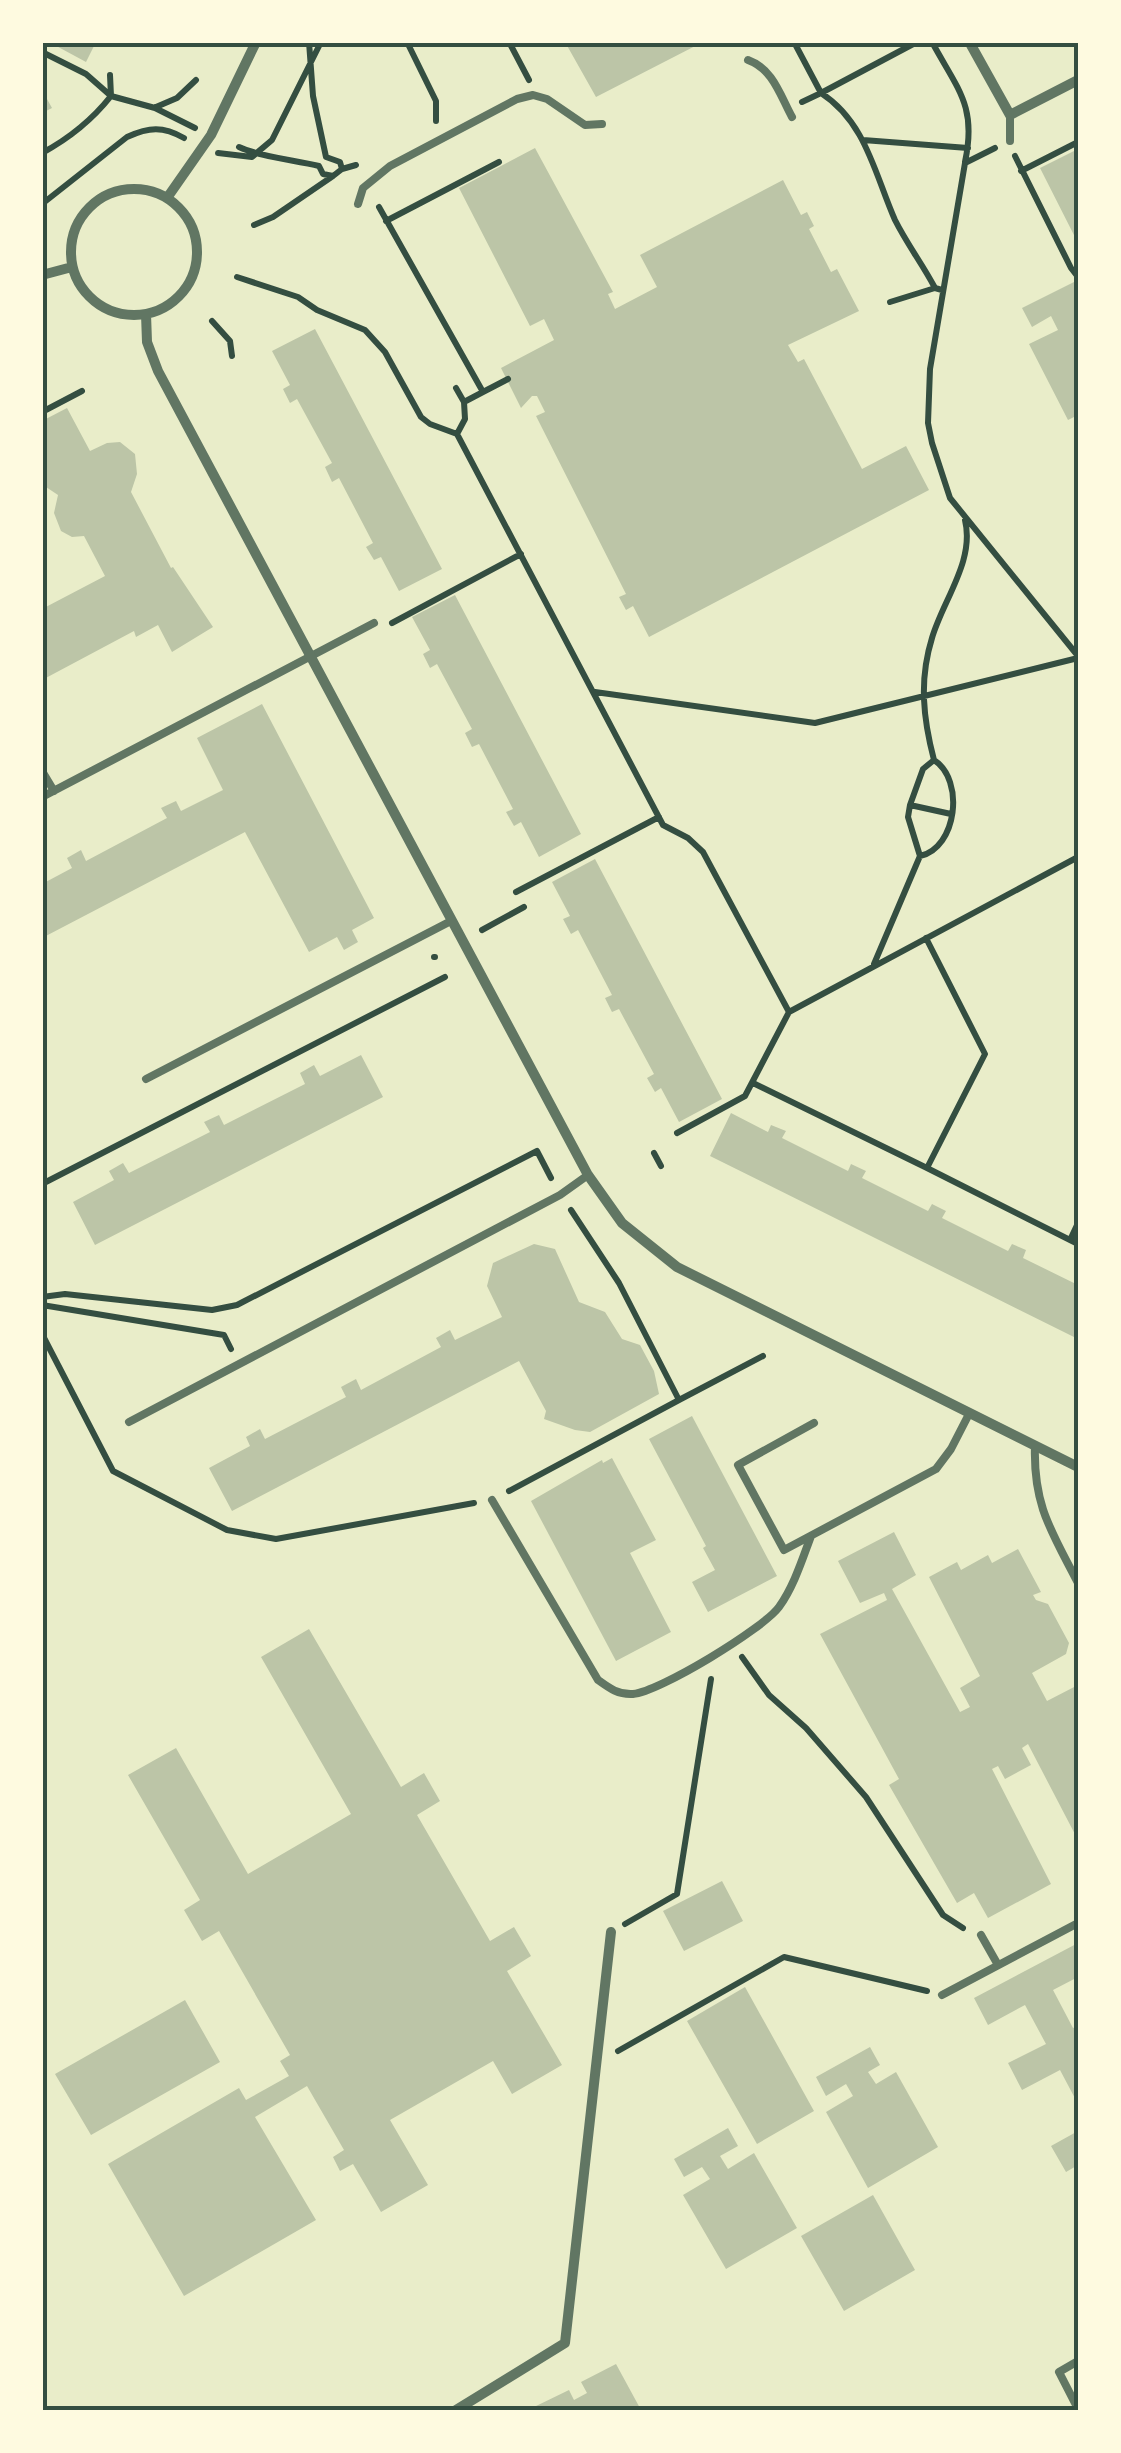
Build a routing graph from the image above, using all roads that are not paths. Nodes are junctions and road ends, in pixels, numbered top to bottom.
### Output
1 (256, 42) edge
2 (976, 42) edge
3 (748, 60) dead end
4 (1078, 80) edge
5 (1010, 115) junction
6 (792, 117) dead end
7 (602, 124) dead end
8 (1010, 141) road end
9 (167, 198) junction
10 (358, 204) dead end
11 (72, 267) junction
12 (42, 275) edge
13 (146, 314) junction
14 (376, 626) road end
15 (309, 656) junction
16 (42, 770) edge
17 (54, 791) junction
18 (42, 797) edge
19 (451, 921) junction
20 (146, 1079) dead end
21 (588, 1176) junction
22 (969, 1414) junction
23 (129, 1422) dead end
24 (814, 1424) dead end
25 (1035, 1446) junction
26 (1078, 1467) edge
27 (492, 1500) road end
28 (811, 1536) junction
29 (1078, 1583) edge
30 (1078, 1923) edge
31 (611, 1932) road end
32 (982, 1935) road end
33 (998, 1965) junction
34 (942, 1994) road end
35 (1078, 2361) edge
36 (1078, 2408) edge
37 (456, 2410) edge

1 - 9 street
2 - 5 street
3 - 6 lane
4 - 5 street
5 - 8 lane
7 - 10 lane
9 - 11 street
9 - 13 street
11 - 12 street
11 - 13 street
13 - 15 street
14 - 15 lane
15 - 17 lane
15 - 19 street
16 - 17 lane
17 - 18 lane
19 - 20 lane
19 - 21 street
21 - 22 street
21 - 23 lane
22 - 25 street
22 - 28 lane
24 - 28 lane
25 - 26 street
25 - 29 lane
27 - 28 lane
30 - 33 lane
31 - 37 street
32 - 33 lane
33 - 34 lane
35 - 36 lane

